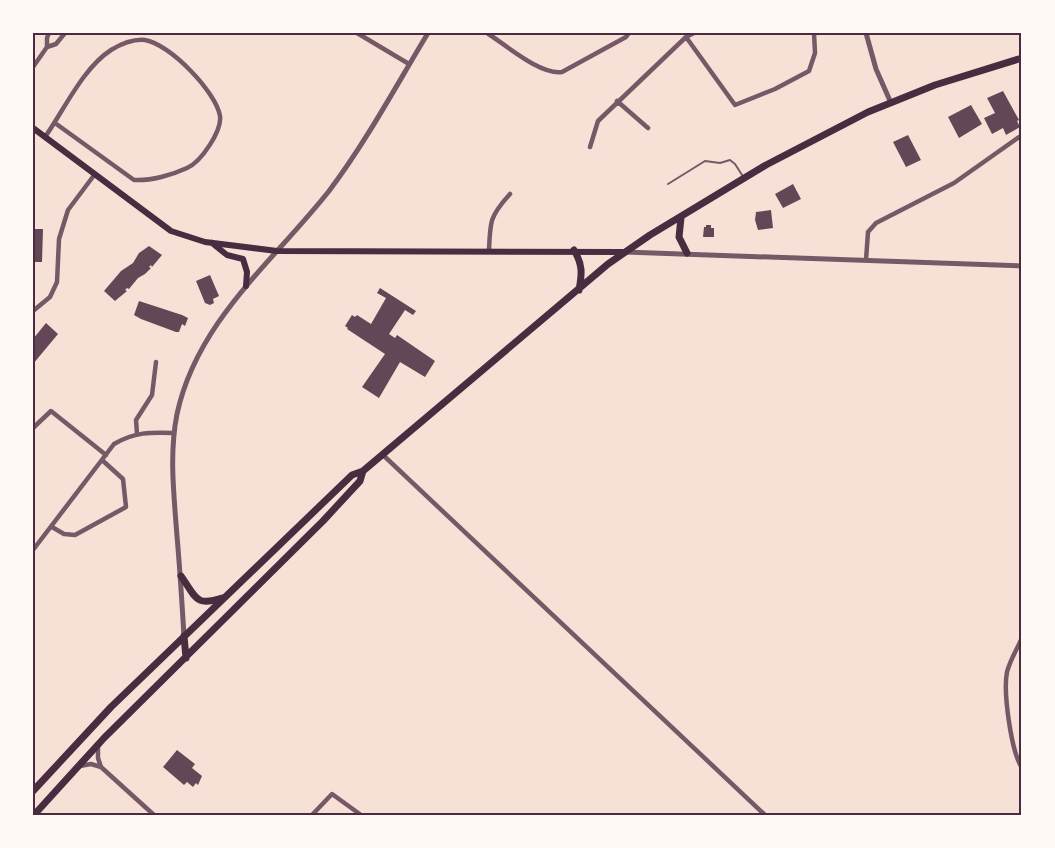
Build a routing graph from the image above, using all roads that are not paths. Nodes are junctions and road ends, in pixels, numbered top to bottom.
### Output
1 (49, 33) edge
2 (64, 33) edge
3 (357, 33) edge
4 (428, 33) edge
5 (487, 33) edge
6 (629, 33) edge
7 (694, 33) edge
8 (814, 33) edge
9 (866, 33) edge
10 (686, 37) junction
11 (47, 47) junction
12 (1022, 58) edge
13 (409, 64) junction
14 (33, 67) edge
15 (617, 101) junction
16 (891, 103) junction
17 (55, 123) junction
18 (33, 128) edge
19 (648, 128) dead end
20 (1022, 135) edge
21 (45, 137) junction
22 (590, 147) dead end
23 (95, 174) junction
24 (744, 178) junction
25 (668, 184) dead end
26 (510, 194) dead end
27 (681, 218) junction
28 (211, 243) junction
29 (574, 250) junction
30 (277, 251) junction
31 (489, 251) junction
32 (626, 252) junction
33 (687, 253) junction
34 (866, 261) junction
35 (1022, 266) edge
36 (246, 286) junction
37 (579, 290) junction
38 (33, 311) edge
39 (156, 362) dead end
40 (33, 428) edge
41 (174, 433) junction
42 (137, 434) junction
43 (106, 455) junction
44 (383, 455) junction
45 (102, 460) junction
46 (363, 471) junction
47 (52, 526) junction
48 (33, 550) edge
49 (181, 576) junction
50 (225, 598) junction
51 (184, 636) junction
52 (1022, 638) edge
53 (186, 658) junction
54 (98, 745) junction
55 (78, 766) junction
56 (101, 767) junction
57 (1022, 768) edge
58 (33, 791) edge
59 (34, 815) edge
60 (154, 815) edge
61 (312, 815) edge
62 (361, 815) edge
63 (765, 815) edge

1 - 11 street
2 - 11 street
3 - 13 street
4 - 13 street
5 - 6 street
7 - 10 street
8 - 10 street
9 - 16 street
10 - 15 street
11 - 14 street
12 - 16 main road
13 - 30 street
15 - 19 street
15 - 22 street
16 - 24 main road
17 - 17 street
17 - 21 street
18 - 21 main road
20 - 34 street
21 - 23 main road
23 - 28 main road
23 - 38 street
24 - 25 lane
24 - 27 main road
26 - 31 street
27 - 32 main road
27 - 33 main road
28 - 30 main road
28 - 36 main road
29 - 31 main road
29 - 32 main road
29 - 37 main road
30 - 31 main road
30 - 36 street
32 - 33 street
32 - 37 main road
33 - 34 street
34 - 35 street
36 - 41 street
37 - 44 main road
39 - 42 street
40 - 43 street
41 - 42 street
41 - 49 street
42 - 43 street
43 - 45 street
44 - 46 main road
44 - 63 street
45 - 47 street
45 - 47 street
46 - 50 main road
46 - 53 main road
47 - 48 street
49 - 50 main road
49 - 51 street
50 - 51 main road
51 - 53 main road
51 - 58 main road
52 - 57 street
53 - 54 main road
54 - 55 main road
54 - 56 street
55 - 56 street
55 - 59 main road
56 - 60 street
61 - 62 street

